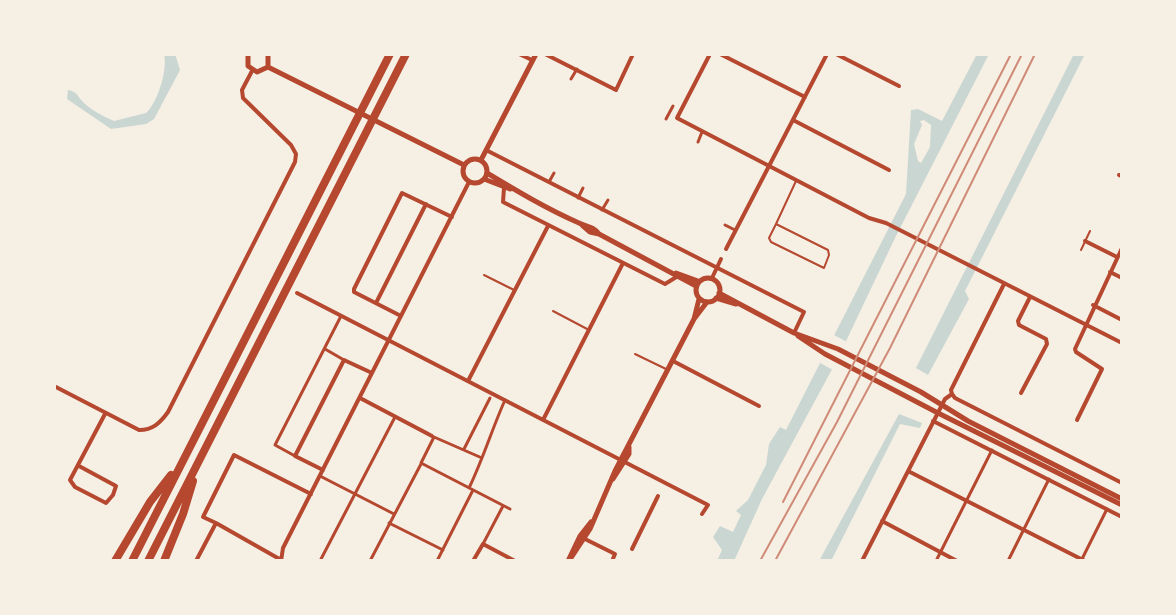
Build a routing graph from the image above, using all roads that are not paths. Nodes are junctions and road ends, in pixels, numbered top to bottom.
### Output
1 (238, 54) edge
2 (268, 54) edge
3 (390, 54) edge
4 (406, 54) edge
5 (519, 54) edge
6 (536, 54) edge
7 (545, 54) edge
8 (633, 54) edge
9 (710, 54) edge
10 (720, 54) edge
11 (827, 54) edge
12 (836, 54) edge
13 (247, 57) edge
14 (532, 60) junction
15 (268, 67) junction
16 (577, 69) junction
17 (252, 71) junction
18 (571, 79) dead end
19 (899, 86) dead end
20 (805, 97) junction
21 (673, 106) dead end
22 (666, 119) dead end
23 (793, 120) junction
24 (702, 132) junction
25 (698, 142) dead end
26 (486, 150) junction
27 (481, 160) junction
28 (464, 165) junction
29 (770, 167) junction
30 (889, 170) dead end
31 (554, 173) dead end
32 (486, 176) junction
33 (796, 181) junction
34 (469, 182) junction
35 (549, 183) junction
36 (507, 188) junction
37 (583, 188) dead end
38 (578, 198) junction
39 (608, 200) dead end
40 (426, 204) junction
41 (602, 210) junction
42 (452, 217) junction
43 (776, 224) junction
44 (725, 225) dead end
45 (548, 226) junction
46 (737, 231) junction
47 (1090, 231) dead end
48 (1086, 241) junction
49 (729, 248) dead end
50 (1122, 248) edge
51 (1081, 250) dead end
52 (1117, 257) junction
53 (723, 260) dead end
54 (622, 263) junction
55 (719, 267) junction
56 (1110, 272) junction
57 (484, 275) dead end
58 (677, 275) junction
59 (712, 278) junction
60 (1122, 278) edge
61 (697, 284) junction
62 (1004, 284) junction
63 (515, 290) junction
64 (297, 293) dead end
65 (718, 295) junction
66 (1030, 297) junction
67 (699, 298) junction
68 (706, 302) junction
69 (376, 303) junction
70 (1094, 305) junction
71 (553, 311) dead end
72 (341, 316) junction
73 (401, 316) junction
74 (694, 319) junction
75 (1122, 320) edge
76 (1085, 324) junction
77 (589, 330) junction
78 (794, 333) junction
79 (388, 341) junction
80 (1122, 343) edge
81 (324, 349) junction
82 (635, 354) dead end
83 (344, 360) junction
84 (673, 361) junction
85 (668, 370) junction
86 (372, 374) junction
87 (468, 381) junction
88 (54, 386) edge
89 (1021, 393) dead end
90 (952, 394) junction
91 (360, 398) junction
92 (489, 398) dead end
93 (505, 400) junction
94 (942, 405) junction
95 (759, 406) dead end
96 (938, 413) junction
97 (105, 414) junction
98 (395, 417) junction
99 (543, 420) junction
100 (1077, 420) dead end
101 (933, 421) junction
102 (433, 437) junction
103 (464, 449) junction
104 (992, 450) junction
105 (295, 456) junction
106 (483, 459) junction
107 (183, 460) junction
108 (622, 461) junction
109 (198, 463) junction
110 (421, 463) junction
111 (79, 466) junction
112 (323, 470) junction
113 (908, 471) junction
114 (320, 476) junction
115 (1049, 479) junction
116 (1122, 483) edge
117 (471, 489) junction
118 (311, 494) junction
119 (354, 494) junction
120 (658, 496) dead end
121 (1122, 499) edge
122 (967, 500) junction
123 (503, 505) junction
124 (1122, 505) edge
125 (510, 509) dead end
126 (1107, 509) junction
127 (394, 514) junction
128 (702, 514) dead end
129 (1122, 517) edge
130 (882, 521) junction
131 (389, 522) junction
132 (216, 523) junction
133 (1024, 529) junction
134 (582, 537) junction
135 (483, 544) junction
136 (632, 549) dead end
137 (443, 550) junction
138 (940, 552) junction
139 (282, 560) edge
140 (1083, 560) edge
141 (115, 561) edge
142 (132, 561) edge
143 (148, 561) edge
144 (164, 561) edge
145 (196, 561) edge
146 (320, 561) edge
147 (370, 561) edge
148 (437, 561) edge
149 (473, 561) edge
150 (514, 561) edge
151 (568, 561) edge
152 (612, 561) edge
153 (862, 561) edge
154 (936, 561) edge
155 (957, 561) edge
156 (1008, 561) edge

1 - 13 street
2 - 15 street
3 - 107 highway
4 - 109 highway
5 - 14 street
6 - 14 street
7 - 16 street
8 - 16 street
9 - 24 street
10 - 20 street
11 - 20 street
12 - 19 street
13 - 17 street
14 - 26 street
15 - 17 street
15 - 28 street
16 - 18 street
17 - 97 street
20 - 23 street
21 - 22 street
23 - 29 street
23 - 30 street
24 - 25 street
24 - 29 street
26 - 27 street
26 - 35 street
27 - 28 street
27 - 32 street
28 - 34 street
29 - 33 street
29 - 46 street
31 - 35 street
32 - 34 street
32 - 36 street
33 - 43 lane
33 - 62 street
34 - 42 street
35 - 38 street
36 - 45 street
36 - 58 street
37 - 38 street
38 - 41 street
39 - 41 street
40 - 42 street
40 - 69 street
40 - 69 street
41 - 55 street
42 - 73 street
43 - 43 lane
44 - 46 street
45 - 54 street
45 - 63 street
46 - 49 street
47 - 48 lane
48 - 51 lane
48 - 52 street
50 - 52 street
52 - 56 street
53 - 55 street
54 - 58 street
54 - 77 street
55 - 59 street
55 - 78 street
56 - 60 street
56 - 70 street
57 - 63 lane
58 - 61 street
59 - 61 street
59 - 65 street
61 - 67 street
62 - 66 street
62 - 90 street
63 - 87 street
64 - 72 street
65 - 68 street
65 - 78 street
66 - 76 street
66 - 89 street
67 - 68 street
67 - 74 street
68 - 74 street
69 - 73 street
70 - 75 street
70 - 76 street
71 - 77 lane
72 - 79 street
72 - 81 street
73 - 79 street
74 - 84 street
76 - 80 street
76 - 100 street
77 - 99 street
78 - 94 street
78 - 96 street
79 - 86 street
79 - 87 street
81 - 83 street
81 - 105 street
82 - 85 lane
83 - 86 street
83 - 105 street
84 - 85 street
84 - 95 street
85 - 108 street
86 - 91 street
87 - 93 street
88 - 97 street
90 - 94 street
90 - 116 street
91 - 98 street
91 - 112 street
92 - 103 street
93 - 99 street
93 - 106 street
94 - 96 street
94 - 121 street
96 - 101 street
96 - 124 street
97 - 111 street
98 - 102 street
98 - 119 street
99 - 108 street
101 - 104 street
101 - 113 street
102 - 103 street
102 - 110 street
103 - 106 street
104 - 115 street
104 - 122 street
105 - 112 street
106 - 117 street
107 - 141 highway
107 - 142 highway
108 - 128 street
108 - 134 street
109 - 143 highway
109 - 144 highway
110 - 117 street
110 - 127 street
111 - 111 street
112 - 114 street
113 - 122 street
113 - 130 street
114 - 118 street
114 - 119 street
115 - 126 street
115 - 133 street
117 - 123 street
117 - 137 street
118 - 132 street
118 - 139 street
119 - 127 street
119 - 146 street
120 - 136 street
122 - 133 street
122 - 138 street
123 - 125 street
123 - 135 street
126 - 129 street
126 - 140 street
127 - 131 street
130 - 138 street
130 - 153 street
131 - 137 street
131 - 147 street
132 - 139 street
132 - 145 street
133 - 140 street
133 - 156 street
134 - 151 street
134 - 152 street
135 - 149 street
135 - 150 street
137 - 148 street
138 - 154 street
138 - 155 street

